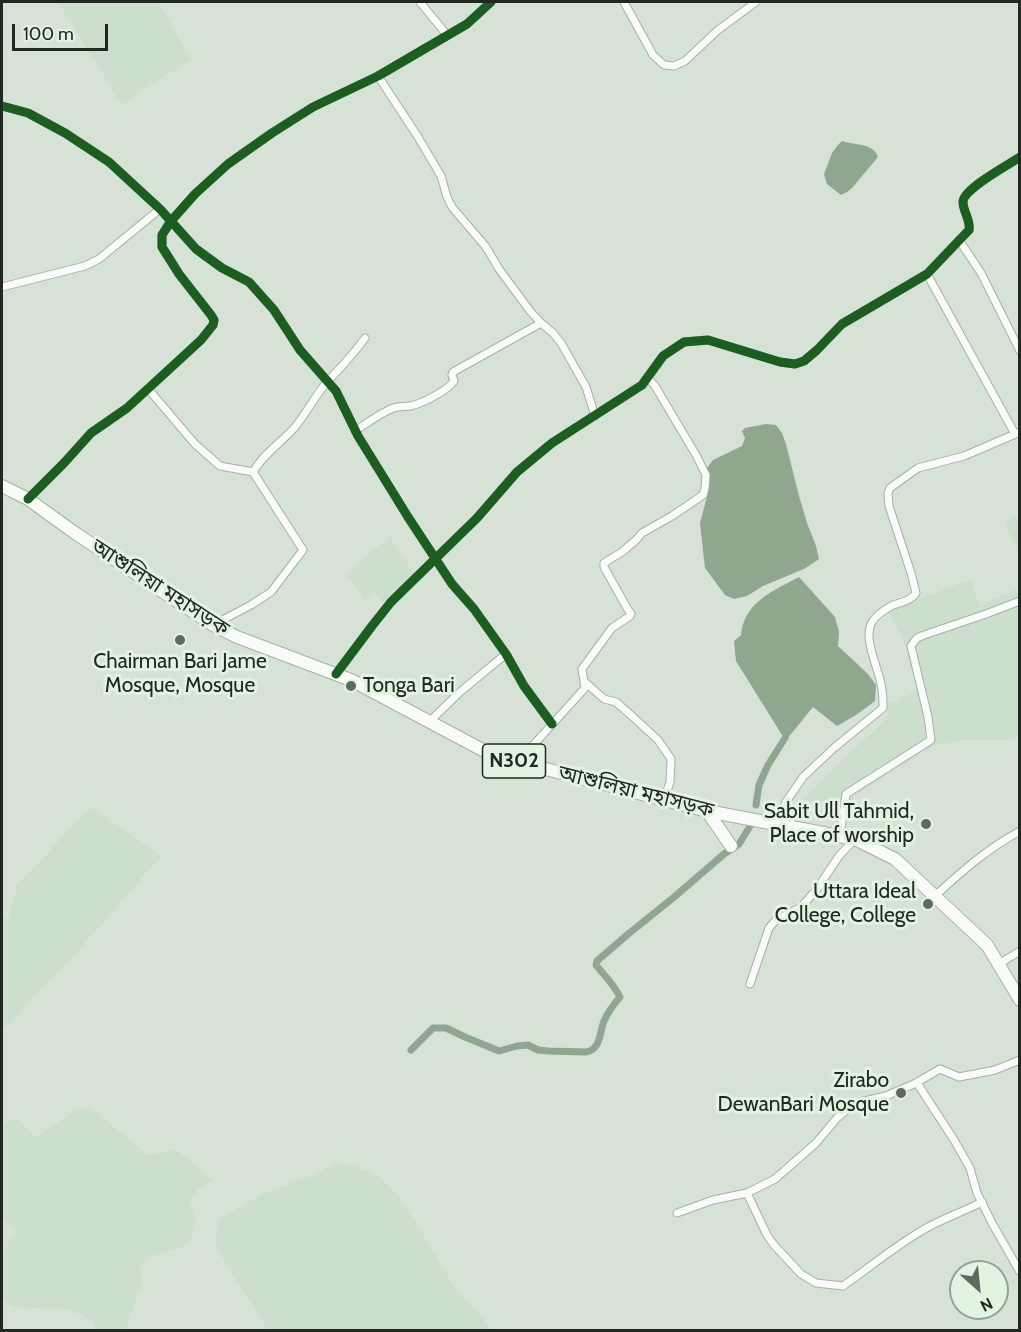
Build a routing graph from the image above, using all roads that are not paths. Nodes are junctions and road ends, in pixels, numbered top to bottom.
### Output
1 (420, 2) edge
2 (491, 2) edge
3 (624, 2) edge
4 (756, 2) edge
5 (447, 35) junction
6 (378, 76) junction
7 (2, 106) edge
8 (1020, 157) edge
9 (160, 209) junction
10 (171, 221) junction
11 (959, 240) junction
12 (927, 274) junction
13 (2, 287) edge
14 (541, 323) junction
15 (365, 339) dead end
16 (1020, 351) edge
17 (648, 378) junction
18 (328, 382) junction
19 (149, 390) junction
20 (595, 416) junction
21 (355, 430) junction
22 (1017, 433) edge
23 (253, 472) junction
24 (2, 486) edge
25 (28, 499) junction
26 (436, 559) junction
27 (1020, 601) edge
28 (213, 625) junction
29 (506, 654) junction
30 (336, 674) junction
31 (585, 682) junction
32 (429, 722) junction
33 (552, 724) junction
34 (518, 762) junction
35 (664, 800) junction
36 (707, 811) junction
37 (777, 824) junction
38 (1020, 831) edge
39 (840, 836) junction
40 (855, 838) junction
41 (731, 846) dead end
42 (935, 896) junction
43 (1020, 951) edge
44 (999, 964) junction
45 (750, 984) dead end
46 (1020, 1000) edge
47 (1020, 1060) edge
48 (917, 1083) junction
49 (747, 1193) junction
50 (982, 1202) junction
51 (676, 1213) dead end
52 (1020, 1272) edge

1 - 5 street
2 - 5 street
3 - 4 street
5 - 6 street
6 - 10 street
6 - 14 street
7 - 9 street
8 - 11 street
9 - 10 street
9 - 13 street
10 - 18 street
10 - 19 street
11 - 12 street
11 - 16 street
12 - 17 street
12 - 22 street
14 - 20 street
14 - 21 street
15 - 18 street
17 - 20 street
17 - 31 street
18 - 21 street
18 - 23 street
19 - 23 street
19 - 25 street
20 - 26 street
21 - 26 street
22 - 37 street
23 - 28 street
24 - 25 highway, আশুলিয়া মহাসড়ক / N302
25 - 28 highway, আশুলিয়া মহাসড়ক / N302
26 - 29 street
26 - 30 street
27 - 39 street
28 - 30 highway, আশুলিয়া মহাসড়ক / N302
29 - 32 street
29 - 33 street
30 - 32 highway, আশুলিয়া মহাসড়ক / N302
31 - 33 street
31 - 35 street
32 - 34 highway, আশুলিয়া মহাসড়ক / N302
33 - 34 street
34 - 35 highway, আশুলিয়া মহাসড়ক / N302
35 - 36 highway, আশুলিয়া মহাসড়ক / N302
36 - 37 highway, আশুলিয়া মহাসড়ক / N302
36 - 41 highway
37 - 39 highway, আশুলিয়া মহাসড়ক / N302
38 - 42 street
39 - 40 highway, আশুলিয়া মহাসড়ক / N302
40 - 42 highway, আশুলিয়া মহাসড়ক / N302
40 - 45 street
42 - 44 highway, আশুলিয়া মহাসড়ক / N302
43 - 44 street
44 - 46 highway, আশুলিয়া মহাসড়ক / N302
47 - 48 street
48 - 49 street
48 - 50 street
49 - 50 street
49 - 51 street
50 - 52 street

